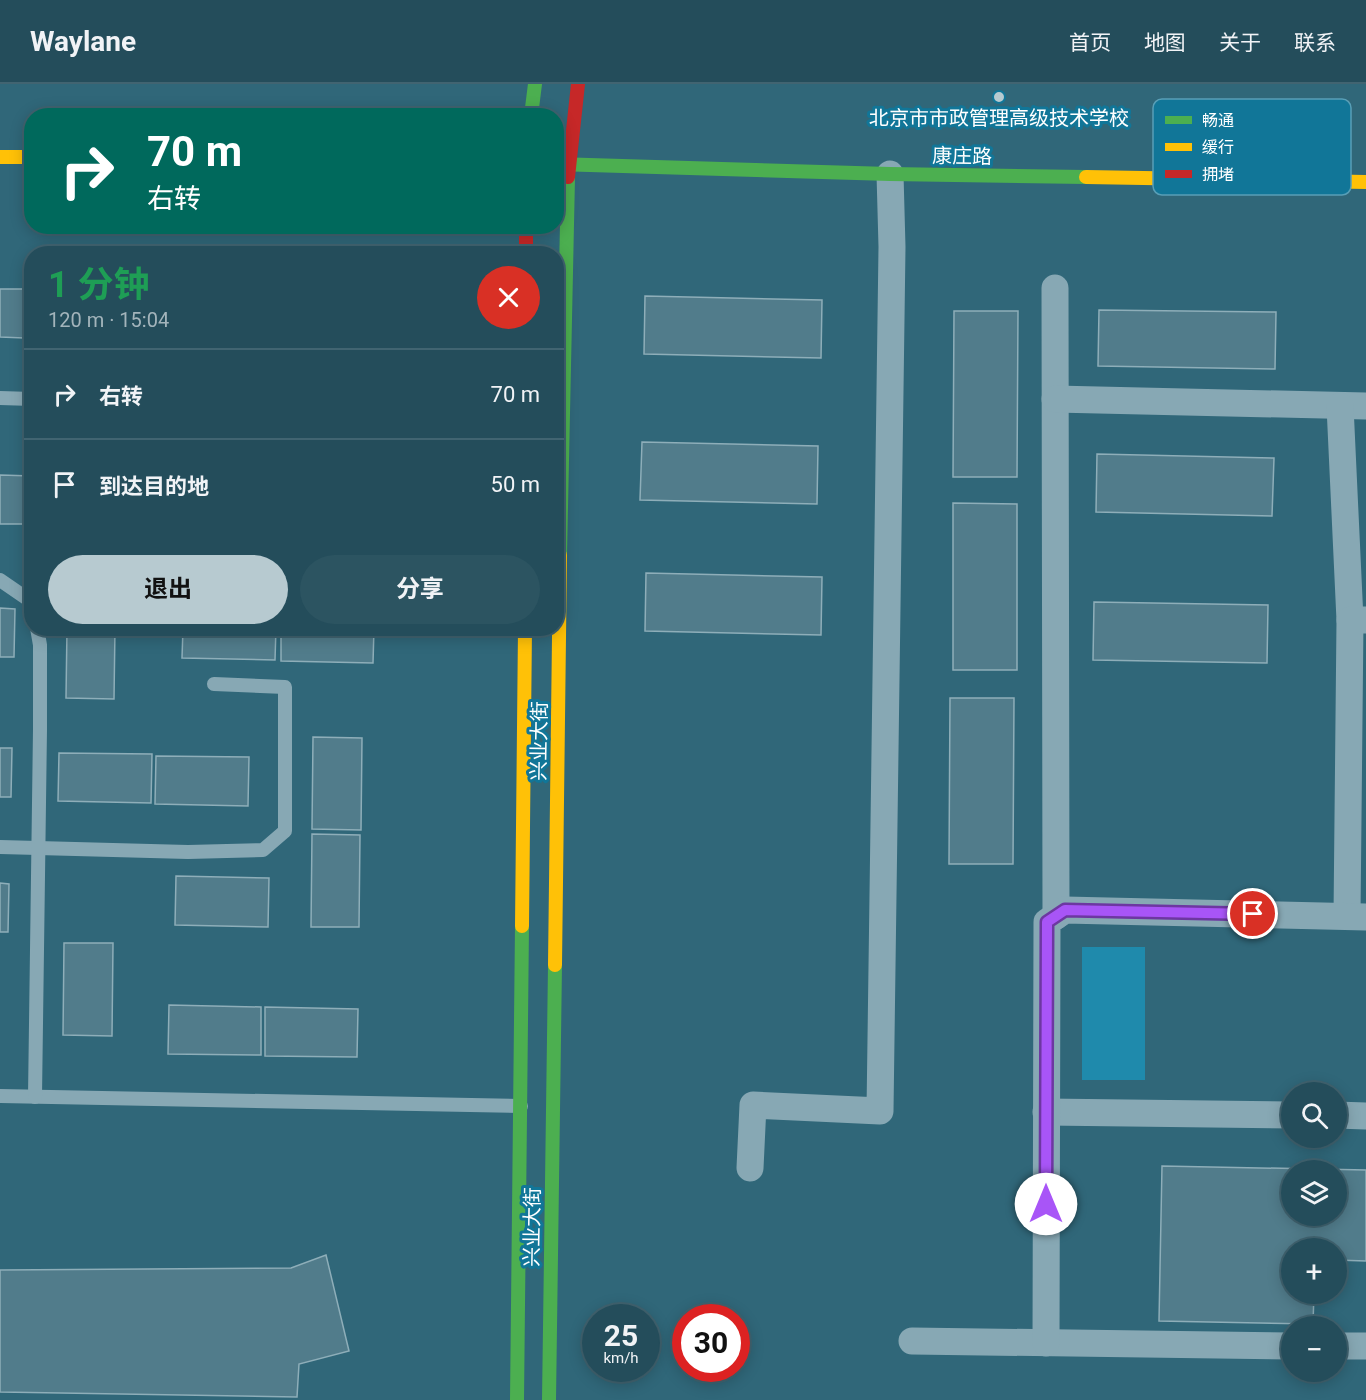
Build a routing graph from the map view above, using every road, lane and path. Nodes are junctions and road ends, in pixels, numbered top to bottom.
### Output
1 (535, 84) edge
2 (578, 84) edge
3 (532, 108) edge
4 (564, 154) edge
5 (0, 157) edge
6 (24, 157) edge
7 (564, 164) edge
8 (890, 174) junction
9 (1153, 178) edge
10 (1351, 182) edge
11 (1366, 182) edge
12 (1055, 288) dead end
13 (0, 398) edge
14 (24, 399) edge
15 (1055, 399) junction
16 (1353, 406) edge
17 (0, 580) edge
18 (24, 596) edge
19 (1358, 620) edge
20 (38, 636) edge
21 (525, 636) edge
22 (549, 636) edge
23 (214, 684) dead end
24 (0, 847) edge
25 (39, 848) junction
26 (1056, 916) junction
27 (1357, 916) edge
28 (0, 1096) edge
29 (35, 1097) junction
30 (537, 1106) junction
31 (1046, 1112) junction
32 (1281, 1115) edge
33 (1347, 1115) edge
34 (1366, 1116) edge
35 (750, 1168) dead end
36 (912, 1341) dead end
37 (1046, 1343) junction
38 (1281, 1346) edge
39 (1347, 1346) edge
40 (1366, 1347) edge
41 (516, 1400) edge
42 (549, 1400) edge

1 - 3 main road
2 - 4 main road, 兴业大街
5 - 6 main road
7 - 8 main road, 康庄路
8 - 9 main road, 康庄路
8 - 35 street
10 - 11 main road, 康庄路
12 - 15 street
13 - 14 lane
15 - 16 street
15 - 26 street
16 - 19 street
17 - 18 lane
19 - 27 street
20 - 25 lane
21 - 30 main road, 兴业大街
22 - 30 main road, 兴业大街
23 - 25 lane
24 - 25 lane
25 - 29 lane
26 - 27 street
26 - 31 street
28 - 29 lane
29 - 30 lane
30 - 41 main road, 兴业大街
30 - 42 main road, 兴业大街
31 - 32 street
31 - 37 street
33 - 34 street
36 - 37 street
37 - 38 street
39 - 40 street

